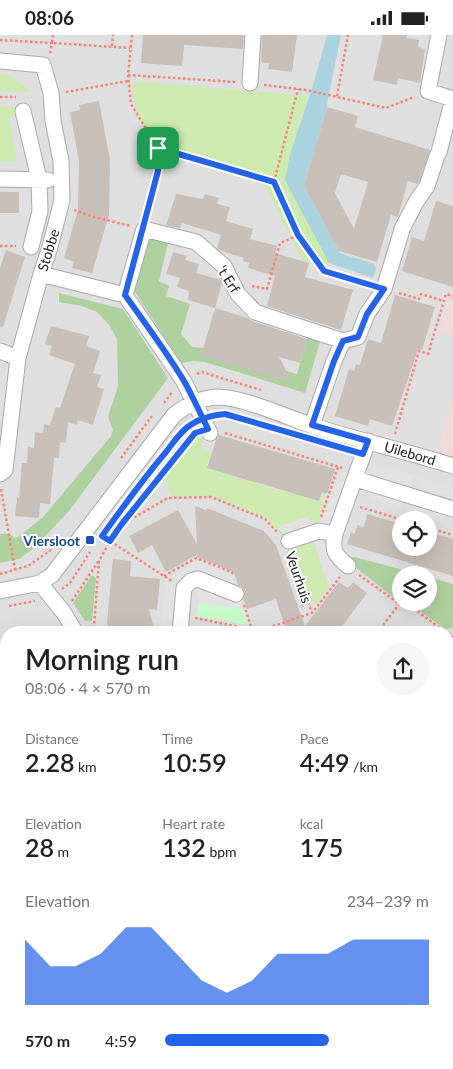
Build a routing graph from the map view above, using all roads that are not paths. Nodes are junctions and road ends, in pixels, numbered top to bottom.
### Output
1 (253, 35) edge
2 (439, 35) edge
3 (0, 61) edge
4 (250, 83) road end
5 (24, 111) dead end
6 (0, 179) edge
7 (39, 179) junction
8 (62, 181) junction
9 (31, 247) dead end
10 (41, 274) junction
11 (125, 295) junction
12 (343, 341) junction
13 (0, 351) edge
14 (18, 358) junction
15 (196, 403) junction
16 (312, 425) junction
17 (207, 427) road end
18 (368, 441) junction
19 (453, 466) edge
20 (0, 474) edge
21 (357, 476) junction
22 (453, 509) edge
23 (335, 533) junction
24 (287, 543) road end
25 (348, 566) road end
26 (40, 583) junction
27 (0, 591) edge
28 (236, 594) dead end
29 (72, 626) edge
30 (180, 626) edge

1 - 4 street
2 - 12 street
3 - 8 street, Stobbe
5 - 7 street
6 - 7 street
7 - 8 street
7 - 9 street
8 - 10 street, Stobbe
10 - 11 street
10 - 14 street, Stobbe
11 - 12 street, 't Erf
11 - 15 street
12 - 16 street
13 - 14 street
14 - 20 street, Stobbe
15 - 16 street
15 - 17 street
15 - 26 street
16 - 18 street
18 - 19 street, Uilebord
18 - 21 street
21 - 22 street
21 - 23 street
23 - 24 street, Veurhuis
23 - 25 street
26 - 27 street
26 - 29 street
28 - 30 street

